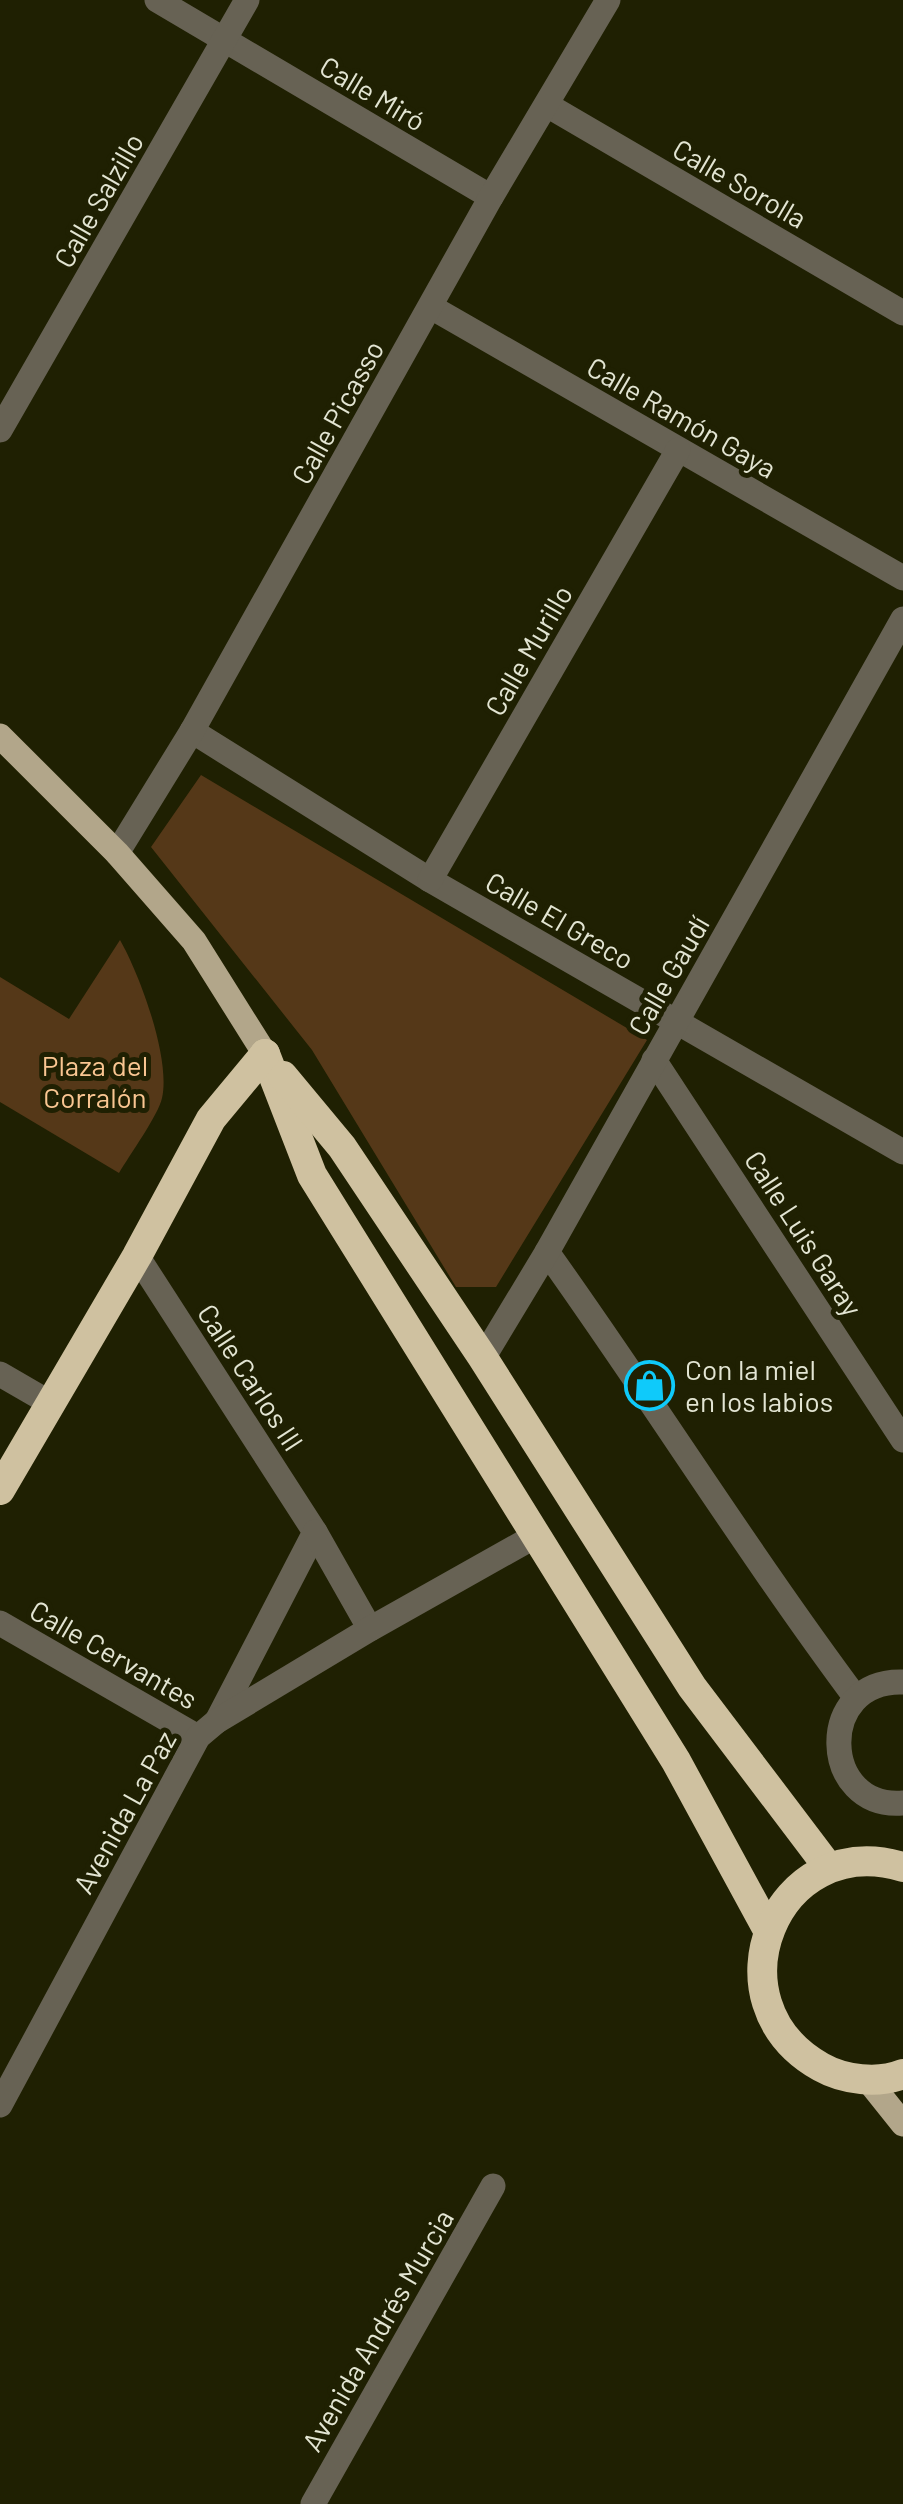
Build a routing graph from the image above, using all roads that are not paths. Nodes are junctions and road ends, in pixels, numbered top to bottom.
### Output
1 (158, 0) edge
2 (247, 0) edge
3 (608, 0) edge
4 (224, 40) junction
5 (546, 104) junction
6 (491, 198) junction
7 (431, 308) junction
8 (903, 313) edge
9 (0, 430) edge
10 (678, 450) junction
11 (903, 578) edge
12 (903, 619) edge
13 (192, 731) junction
14 (0, 736) edge
15 (117, 853) junction
16 (430, 880) junction
17 (676, 1022) junction
18 (265, 1054) junction
19 (654, 1060) junction
20 (903, 1152) edge
21 (546, 1252) junction
22 (137, 1256) junction
23 (482, 1358) junction
24 (0, 1374) edge
25 (50, 1404) junction
26 (903, 1440) edge
27 (0, 1490) edge
28 (315, 1532) junction
29 (537, 1536) junction
30 (0, 1623) edge
31 (370, 1629) junction
32 (903, 1682) edge
33 (856, 1698) junction
34 (208, 1729) junction
35 (903, 1804) edge
36 (903, 1867) edge
37 (830, 1868) junction
38 (768, 1930) junction
39 (903, 2074) edge
40 (867, 2079) junction
41 (0, 2105) edge
42 (903, 2124) edge
43 (493, 2186) dead end
44 (313, 2504) edge

1 - 4 street, Calle Miró
2 - 4 street, Calle Salzillo
3 - 5 street, Calle Picasso
4 - 6 street, Calle Miró
4 - 9 street, Calle Salzillo
5 - 6 street, Calle Picasso
5 - 8 street, Calle Sorolla
6 - 7 street, Calle Picasso
7 - 10 street, Calle Ramón Gaya
7 - 13 street, Calle Picasso
10 - 11 street, Calle Ramón Gaya
10 - 16 street, Calle Murillo
12 - 17 street, Calle Gaudí
13 - 15 street, Calle Picasso
13 - 16 street, Calle El Greco
14 - 15 main road
15 - 18 main road
16 - 17 street, Calle El Greco
17 - 19 street, Calle Gaudí
17 - 20 street, Calle El Greco
18 - 22 highway
18 - 23 highway
18 - 29 highway
19 - 21 street, Calle Gaudí
19 - 26 street, Calle Luis Garay
21 - 23 street, Calle Gaudí
21 - 33 street
22 - 25 highway
22 - 28 street, Calle Carlos III
23 - 37 highway
24 - 25 street
25 - 27 highway
28 - 31 street, Calle Carlos III
28 - 34 street
29 - 31 street, Avenida La Paz
29 - 38 highway
30 - 34 street, Calle Cervantes
31 - 34 street, Avenida La Paz
32 - 33 street
33 - 35 street
34 - 41 street, Avenida La Paz
36 - 37 highway
37 - 38 highway
38 - 40 highway
39 - 40 highway
40 - 42 main road
43 - 44 street, Avenida Andrés Murcia

